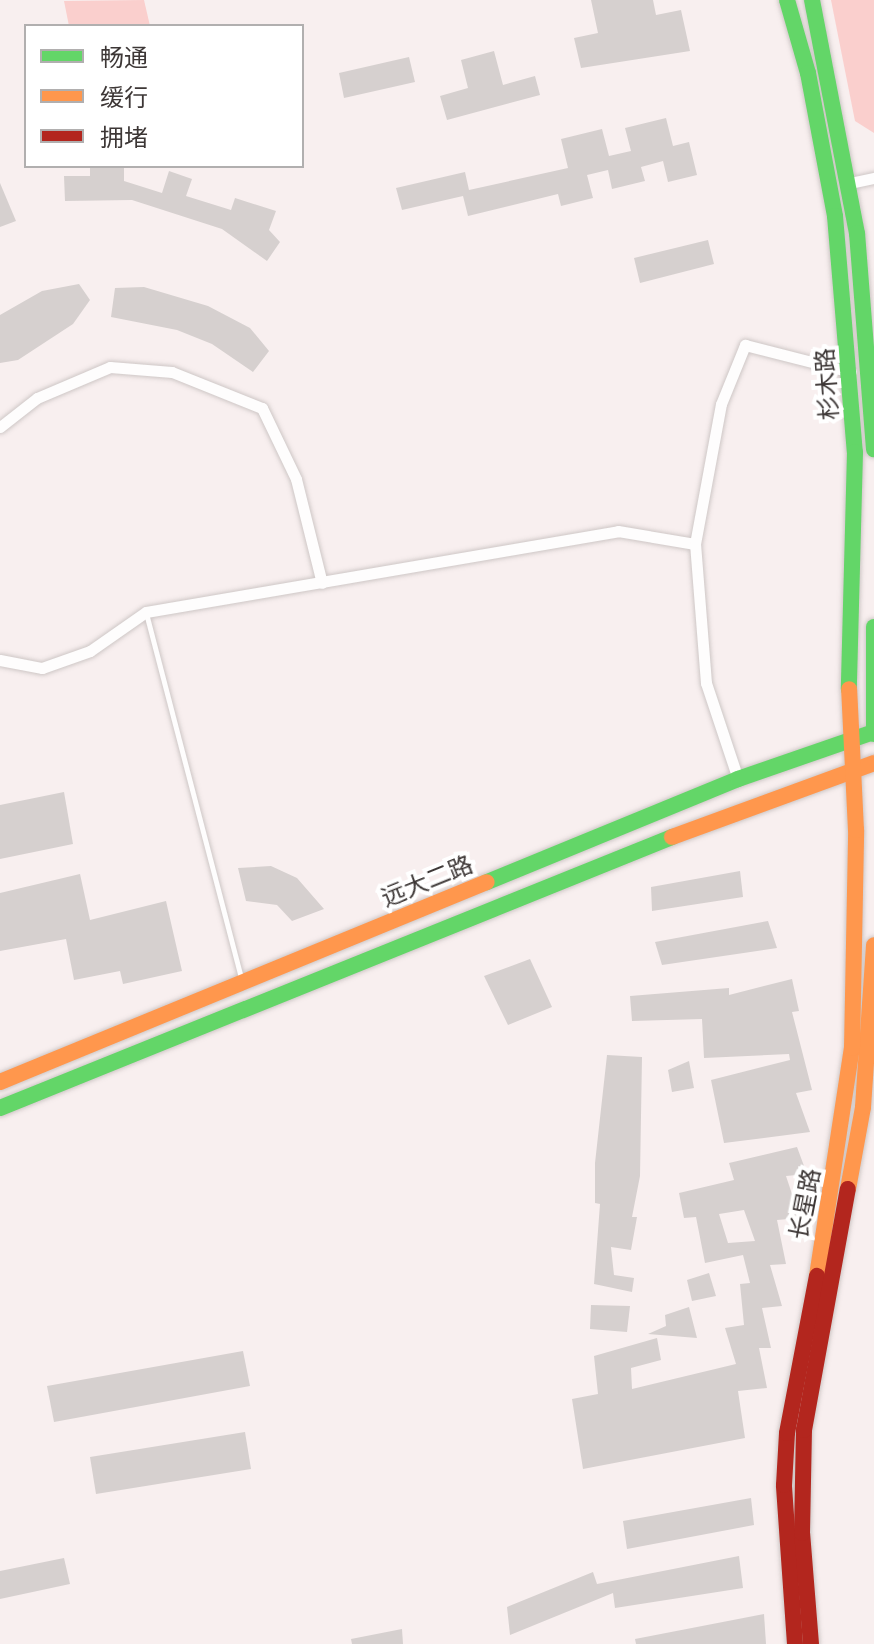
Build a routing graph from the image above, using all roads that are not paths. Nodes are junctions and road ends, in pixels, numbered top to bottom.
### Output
1 (787, 0) edge
2 (812, 0) edge
3 (874, 178) edge
4 (850, 183) junction
5 (851, 372) junction
6 (0, 427) edge
7 (874, 449) edge
8 (695, 544) junction
9 (322, 583) junction
10 (146, 612) junction
11 (874, 627) edge
12 (0, 660) edge
13 (874, 733) edge
14 (851, 739) junction
15 (874, 763) edge
16 (852, 770) junction
17 (738, 779) junction
18 (874, 945) edge
19 (242, 984) junction
20 (0, 1082) edge
21 (0, 1108) edge
22 (795, 1644) edge
23 (811, 1644) edge

1 - 5 main road, 杉木路
2 - 4 main road, 杉木路
3 - 4 street
4 - 7 main road, 杉木路
5 - 8 street
5 - 14 main road, 杉木路
6 - 9 street
8 - 9 street
8 - 17 street
9 - 10 street
10 - 12 street
10 - 19 lane
11 - 13 main road
13 - 14 main road, 远大二路
14 - 16 main road, 杉木路
14 - 17 main road, 远大二路
15 - 16 main road, 远大二路
16 - 21 main road, 远大二路
16 - 22 main road, 长星路
17 - 19 main road, 远大二路
18 - 23 main road, 长星路
19 - 20 main road, 远大二路

